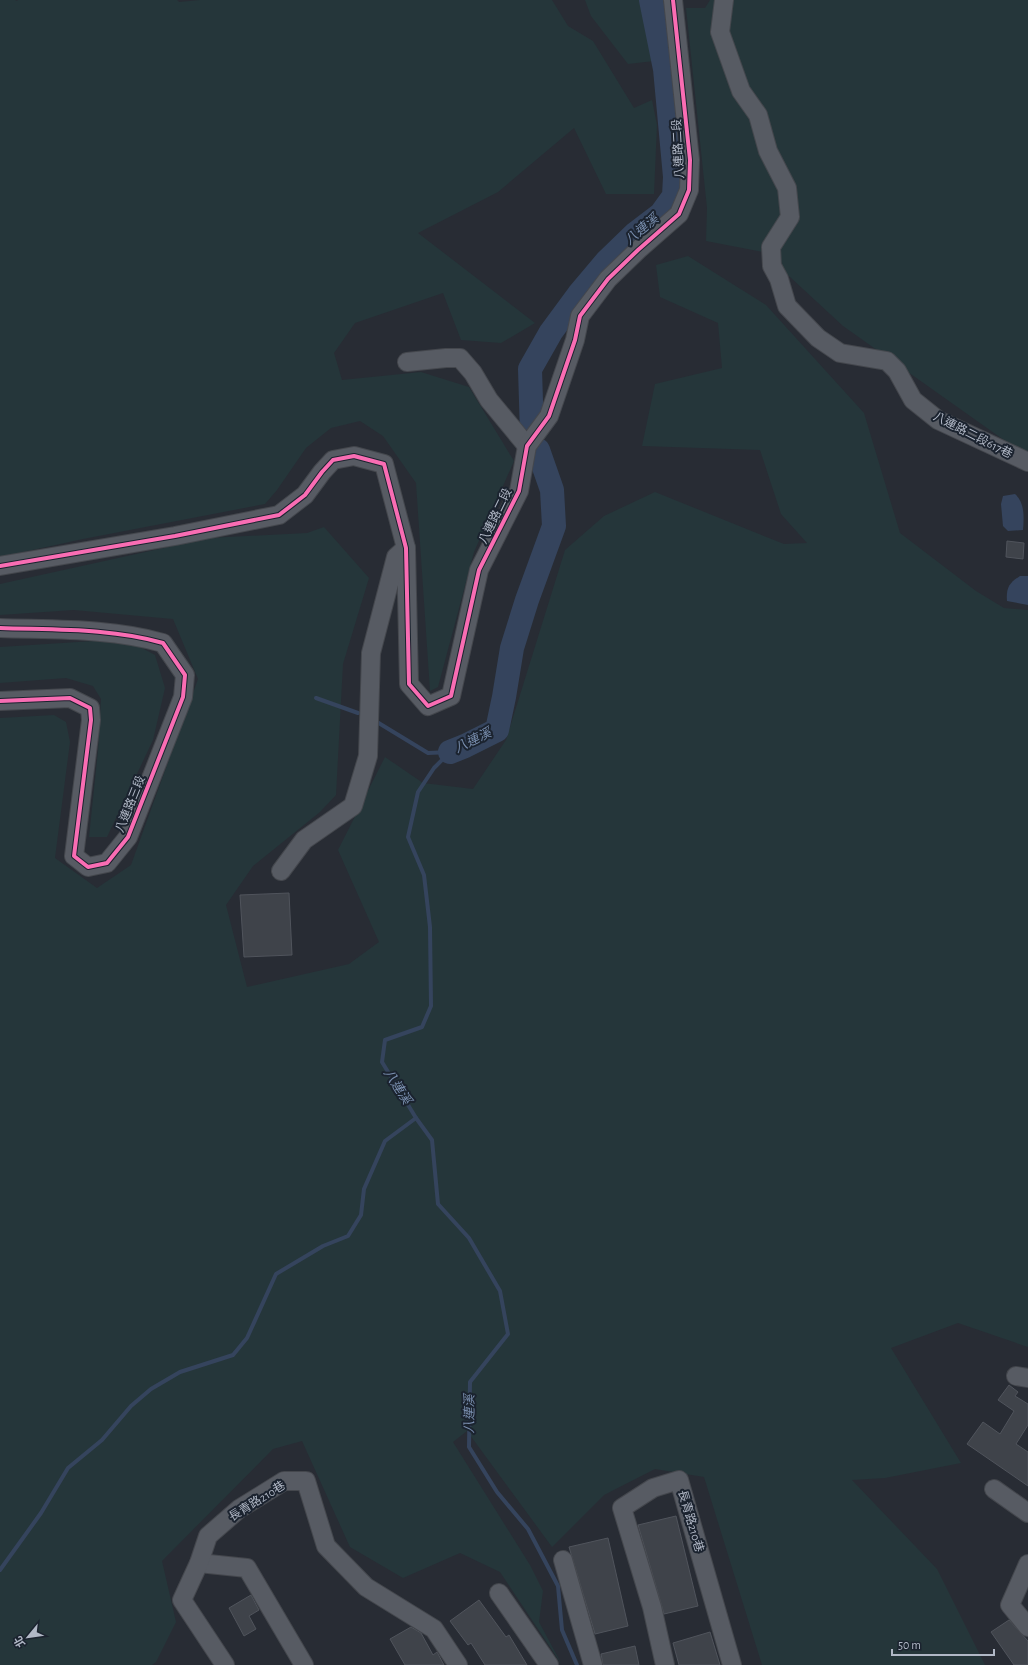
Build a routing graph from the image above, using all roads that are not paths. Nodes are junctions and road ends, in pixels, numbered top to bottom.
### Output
1 (672, 0) edge
2 (724, 0) edge
3 (407, 362) dead end
4 (527, 446) junction
5 (1028, 462) edge
6 (406, 548) junction
7 (0, 566) edge
8 (0, 628) edge
9 (0, 701) edge
10 (281, 871) dead end
11 (994, 1489) dead end
12 (1028, 1513) edge
13 (563, 1560) dead end
14 (199, 1563) junction
15 (1028, 1564) edge
16 (499, 1593) dead end
17 (1028, 1627) edge
18 (225, 1665) edge
19 (304, 1665) edge
20 (458, 1665) edge
21 (549, 1665) edge
22 (593, 1665) edge
23 (665, 1665) edge
24 (732, 1665) edge

1 - 4 street, 八連路二段
2 - 5 street, 八連路二段617巷
3 - 4 street
4 - 6 street, 八連路二段
6 - 7 street, 八連路二段
6 - 10 street
8 - 9 street, 八連路三段
11 - 12 street
13 - 22 street
14 - 18 street, 長青路210巷
14 - 19 street
14 - 20 street, 長青路210巷
15 - 17 street
16 - 21 street
23 - 24 street, 長青路210巷

